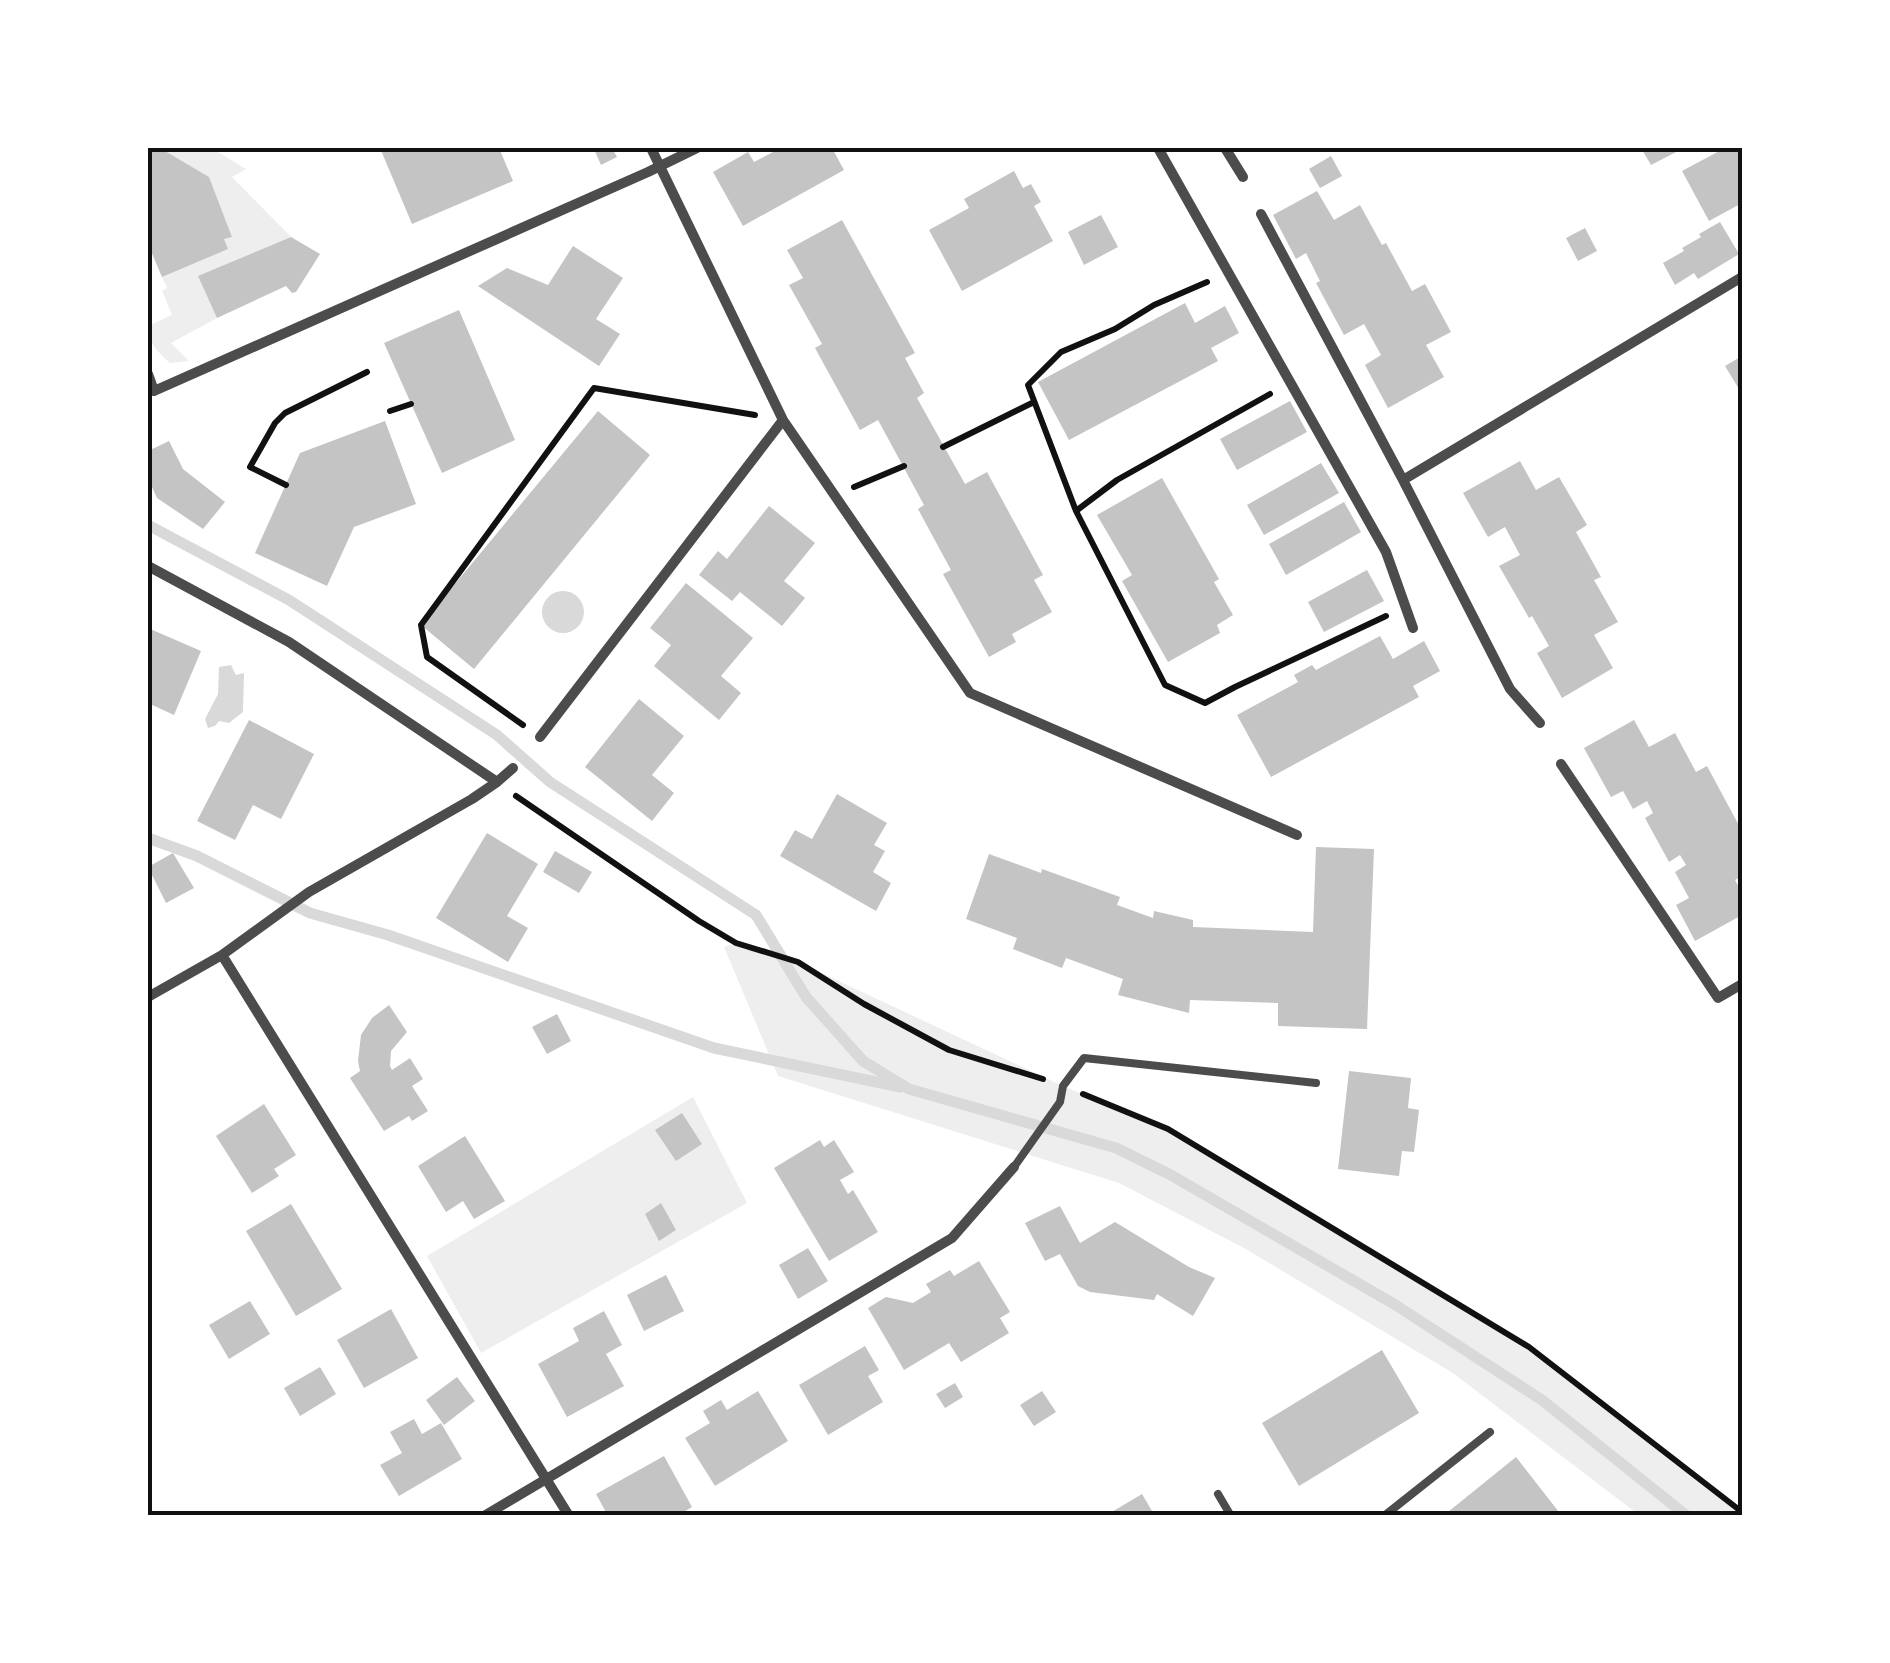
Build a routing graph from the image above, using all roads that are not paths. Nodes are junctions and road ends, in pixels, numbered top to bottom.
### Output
1 (651, 148) edge
2 (697, 148) edge
3 (1158, 148) edge
4 (1225, 148) edge
5 (661, 166) junction
6 (1243, 177) dead end
7 (1261, 214) dead end
8 (1742, 277) edge
9 (148, 374) edge
10 (151, 393) edge
11 (783, 420) junction
12 (1403, 480) junction
13 (148, 566) edge
14 (1413, 628) dead end
15 (1540, 723) dead end
16 (540, 736) road end
17 (1560, 764) dead end
18 (512, 768) dead end
19 (497, 782) junction
20 (1298, 835) dead end
21 (222, 955) junction
22 (1742, 984) edge
23 (148, 998) edge
24 (1316, 1083) dead end
25 (1014, 1167) joint
26 (1490, 1432) dead end
27 (547, 1478) junction
28 (1218, 1494) dead end
29 (484, 1516) edge
30 (569, 1516) edge
31 (1231, 1516) edge
32 (1384, 1516) edge

1 - 5 street
2 - 5 street
3 - 14 street
4 - 6 street
5 - 10 street
5 - 11 street
7 - 12 street
8 - 12 street
9 - 10 street
11 - 16 street
11 - 20 street
12 - 15 street
13 - 19 street
17 - 22 street
18 - 19 street
19 - 21 street
21 - 23 street
21 - 27 street
24 - 25 lane
25 - 27 street
26 - 32 lane
27 - 29 street
27 - 30 street
28 - 31 lane

